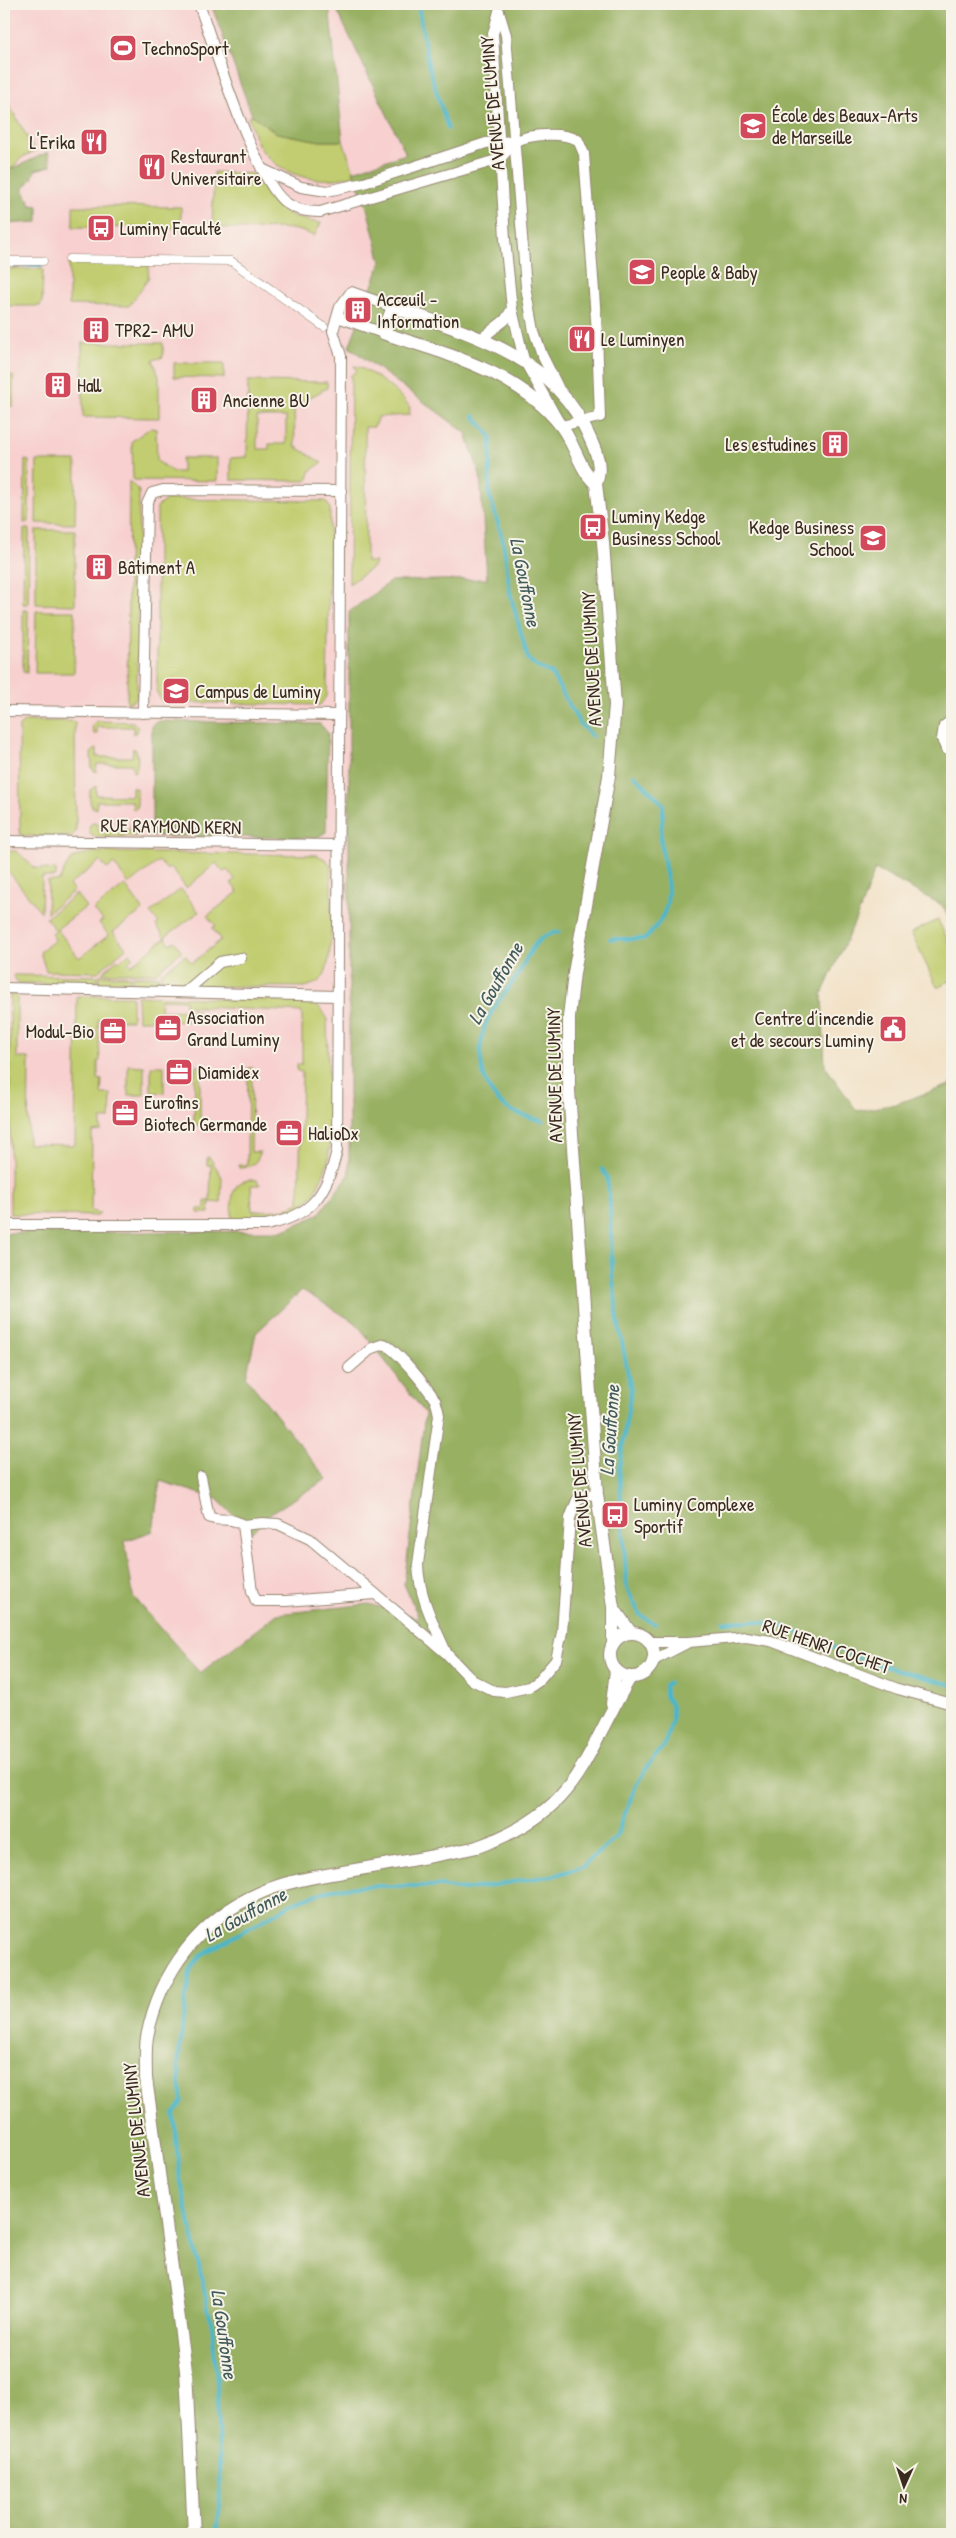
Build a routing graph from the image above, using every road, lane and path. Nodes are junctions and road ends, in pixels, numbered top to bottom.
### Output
1 (199, 4) edge
2 (499, 141) junction
3 (515, 141) junction
4 (500, 159) junction
5 (262, 169) junction
6 (69, 259) dead end
7 (4, 261) edge
8 (43, 261) dead end
9 (393, 307) junction
10 (512, 309) junction
11 (338, 317) junction
12 (324, 327) dead end
13 (383, 332) junction
14 (482, 338) junction
15 (524, 360) junction
16 (562, 395) junction
17 (582, 421) junction
18 (561, 426) junction
19 (596, 484) junction
20 (341, 491) junction
21 (4, 711) edge
22 (143, 713) junction
23 (339, 715) junction
24 (952, 720) edge
25 (952, 752) edge
26 (4, 842) edge
27 (338, 845) junction
28 (241, 958) dead end
29 (4, 988) edge
30 (184, 992) junction
31 (337, 996) junction
32 (4, 1225) edge
33 (349, 1368) dead end
34 (201, 1477) dead end
35 (597, 1494) junction
36 (244, 1525) junction
37 (374, 1594) junction
38 (613, 1607) junction
39 (631, 1633) junction
40 (650, 1642) junction
41 (689, 1642) junction
42 (613, 1644) junction
43 (447, 1654) junction
44 (654, 1660) junction
45 (616, 1670) junction
46 (630, 1678) junction
47 (952, 1704) edge
48 (612, 1706) junction
49 (194, 2534) edge

1 - 5 street
2 - 3 street
2 - 3 street, AVENUE DE LUMINY
2 - 4 street, AVENUE DE LUMINY
2 - 5 street
3 - 4 street
3 - 16 street, AVENUE DE LUMINY
3 - 17 street
4 - 5 street
4 - 10 street, AVENUE DE LUMINY
6 - 12 street
7 - 8 street
9 - 11 street
9 - 13 street
9 - 14 street, AVENUE DE LUMINY
10 - 14 street
10 - 15 street, AVENUE DE LUMINY
11 - 13 street
11 - 20 street
13 - 18 street, AVENUE DE LUMINY
14 - 15 street, AVENUE DE LUMINY
15 - 16 street, AVENUE DE LUMINY
15 - 18 street, AVENUE DE LUMINY
16 - 17 street, AVENUE DE LUMINY
17 - 18 street
17 - 19 street, AVENUE DE LUMINY
18 - 19 street, AVENUE DE LUMINY
19 - 35 street, AVENUE DE LUMINY
20 - 22 street
20 - 23 street
21 - 22 street
22 - 23 street
23 - 27 street
24 - 25 street
26 - 27 street, RUE RAYMOND KERN
27 - 31 street
28 - 30 street
29 - 30 street
30 - 31 street
31 - 32 street
33 - 43 street
34 - 36 street
35 - 38 street, AVENUE DE LUMINY
35 - 43 street
36 - 37 street
36 - 37 street
37 - 43 street
38 - 39 street, AVENUE DE LUMINY
38 - 42 street, AVENUE DE LUMINY
39 - 40 street
39 - 42 street
40 - 41 street, RUE HENRI COCHET
40 - 44 street
41 - 44 street, RUE HENRI COCHET
41 - 47 street, RUE HENRI COCHET
42 - 45 street
44 - 46 street
45 - 46 street
45 - 48 street, AVENUE DE LUMINY
46 - 48 street, AVENUE DE LUMINY
48 - 49 street, AVENUE DE LUMINY

